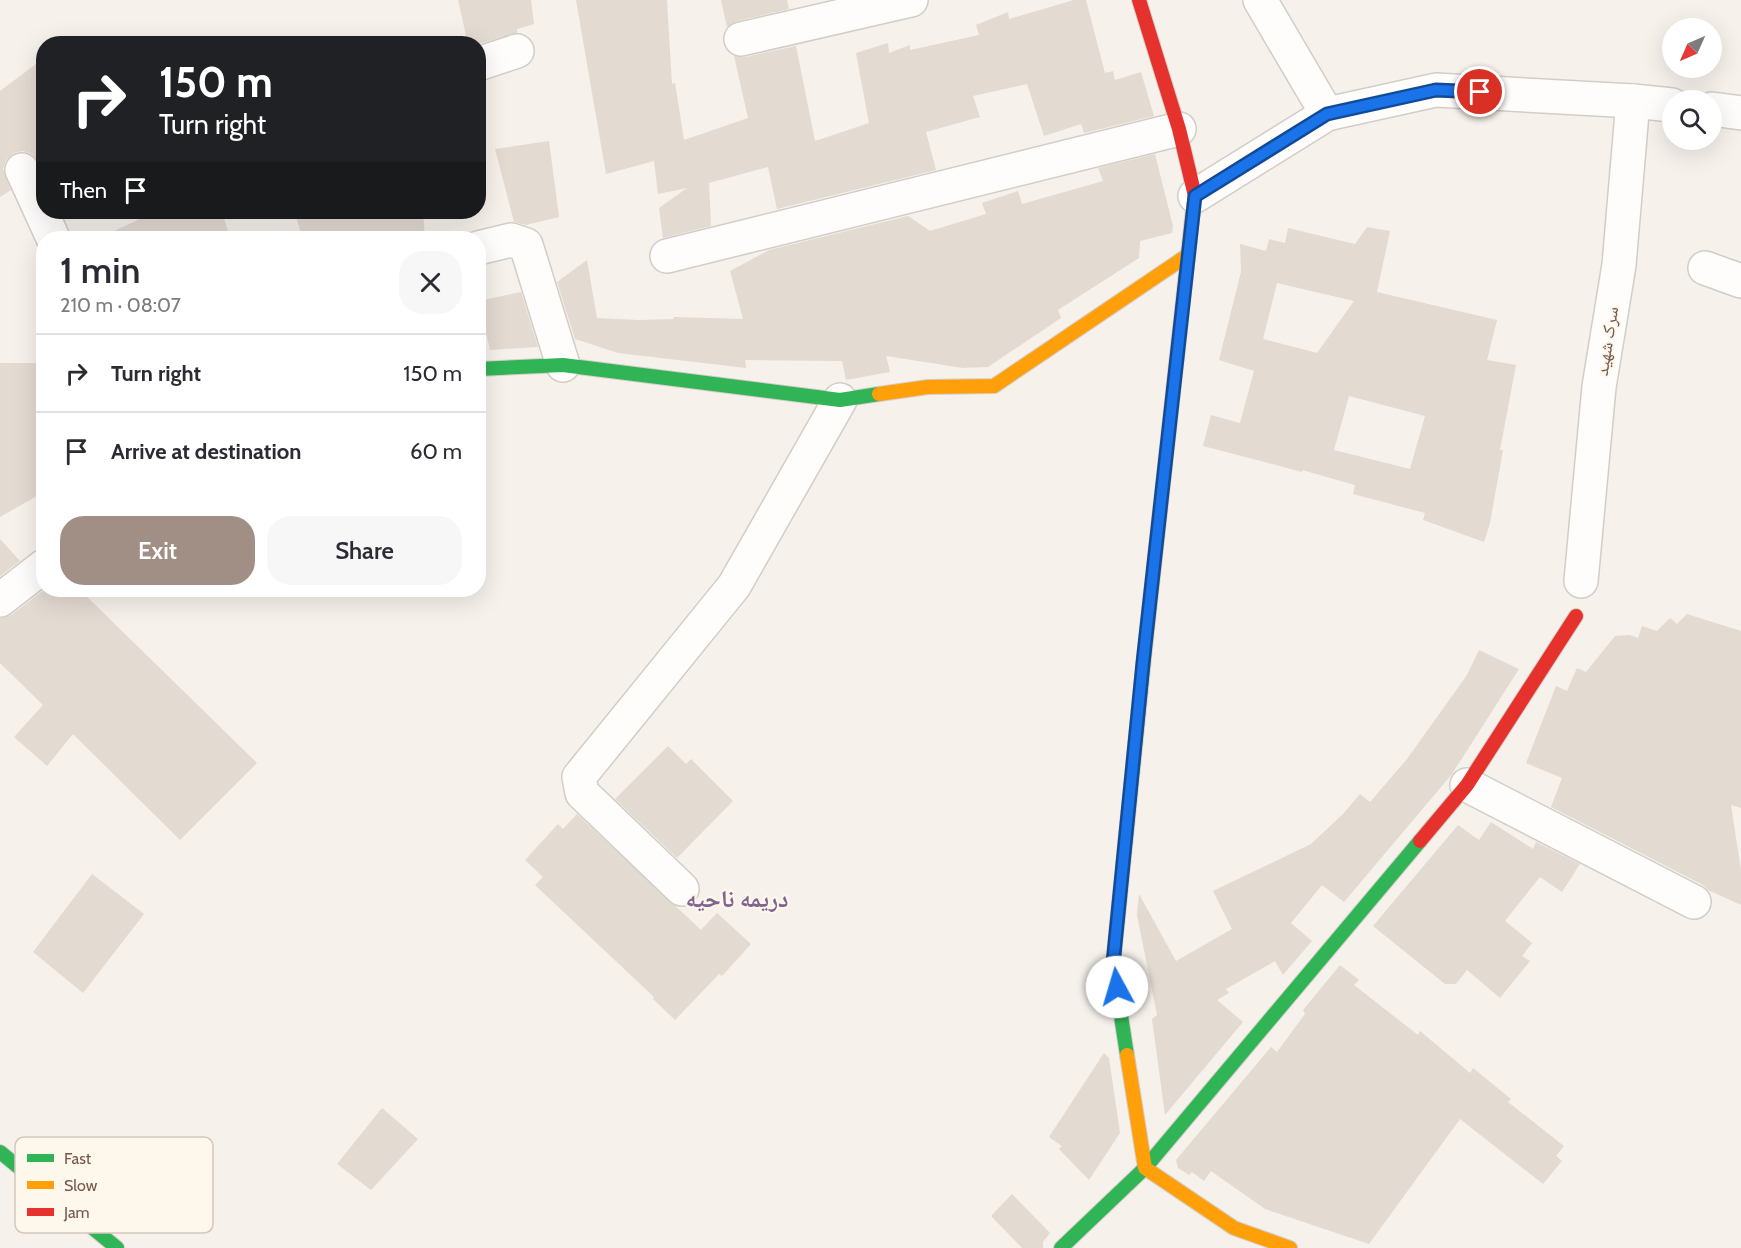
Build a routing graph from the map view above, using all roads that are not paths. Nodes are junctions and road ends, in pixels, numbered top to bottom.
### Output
1 (911, 0) edge
2 (1138, 0) edge
3 (1260, 0) edge
4 (741, 39) dead end
5 (517, 51) dead end
6 (486, 61) edge
7 (1632, 101) junction
8 (1662, 104) edge
9 (1722, 110) edge
10 (1741, 112) edge
11 (1327, 114) junction
12 (1179, 129) junction
13 (22, 170) dead end
14 (36, 195) edge
15 (1195, 196) junction
16 (486, 246) edge
17 (1188, 255) junction
18 (667, 256) dead end
19 (1705, 268) dead end
20 (1741, 281) edge
21 (563, 365) junction
22 (486, 369) edge
23 (840, 400) junction
24 (36, 572) edge
25 (1581, 581) dead end
26 (0, 600) edge
27 (1576, 616) dead end
28 (1467, 785) junction
29 (682, 890) dead end
30 (1694, 902) dead end
31 (0, 1152) edge
32 (15, 1164) edge
33 (1145, 1168) junction
34 (99, 1233) edge
35 (117, 1248) edge
36 (1060, 1248) edge
37 (1290, 1248) edge

1 - 4 street
2 - 12 street
3 - 11 street
5 - 6 street
7 - 8 street
7 - 11 street
7 - 25 street, سرک شهید
9 - 10 street
11 - 15 street
12 - 15 street
12 - 18 street
13 - 14 street
15 - 17 street
16 - 21 street
17 - 23 street
17 - 33 street
19 - 20 street
21 - 22 street
21 - 23 street
23 - 29 street
24 - 26 street
27 - 28 street
28 - 30 street
28 - 33 street
31 - 32 street
33 - 36 street
33 - 37 street
34 - 35 street

